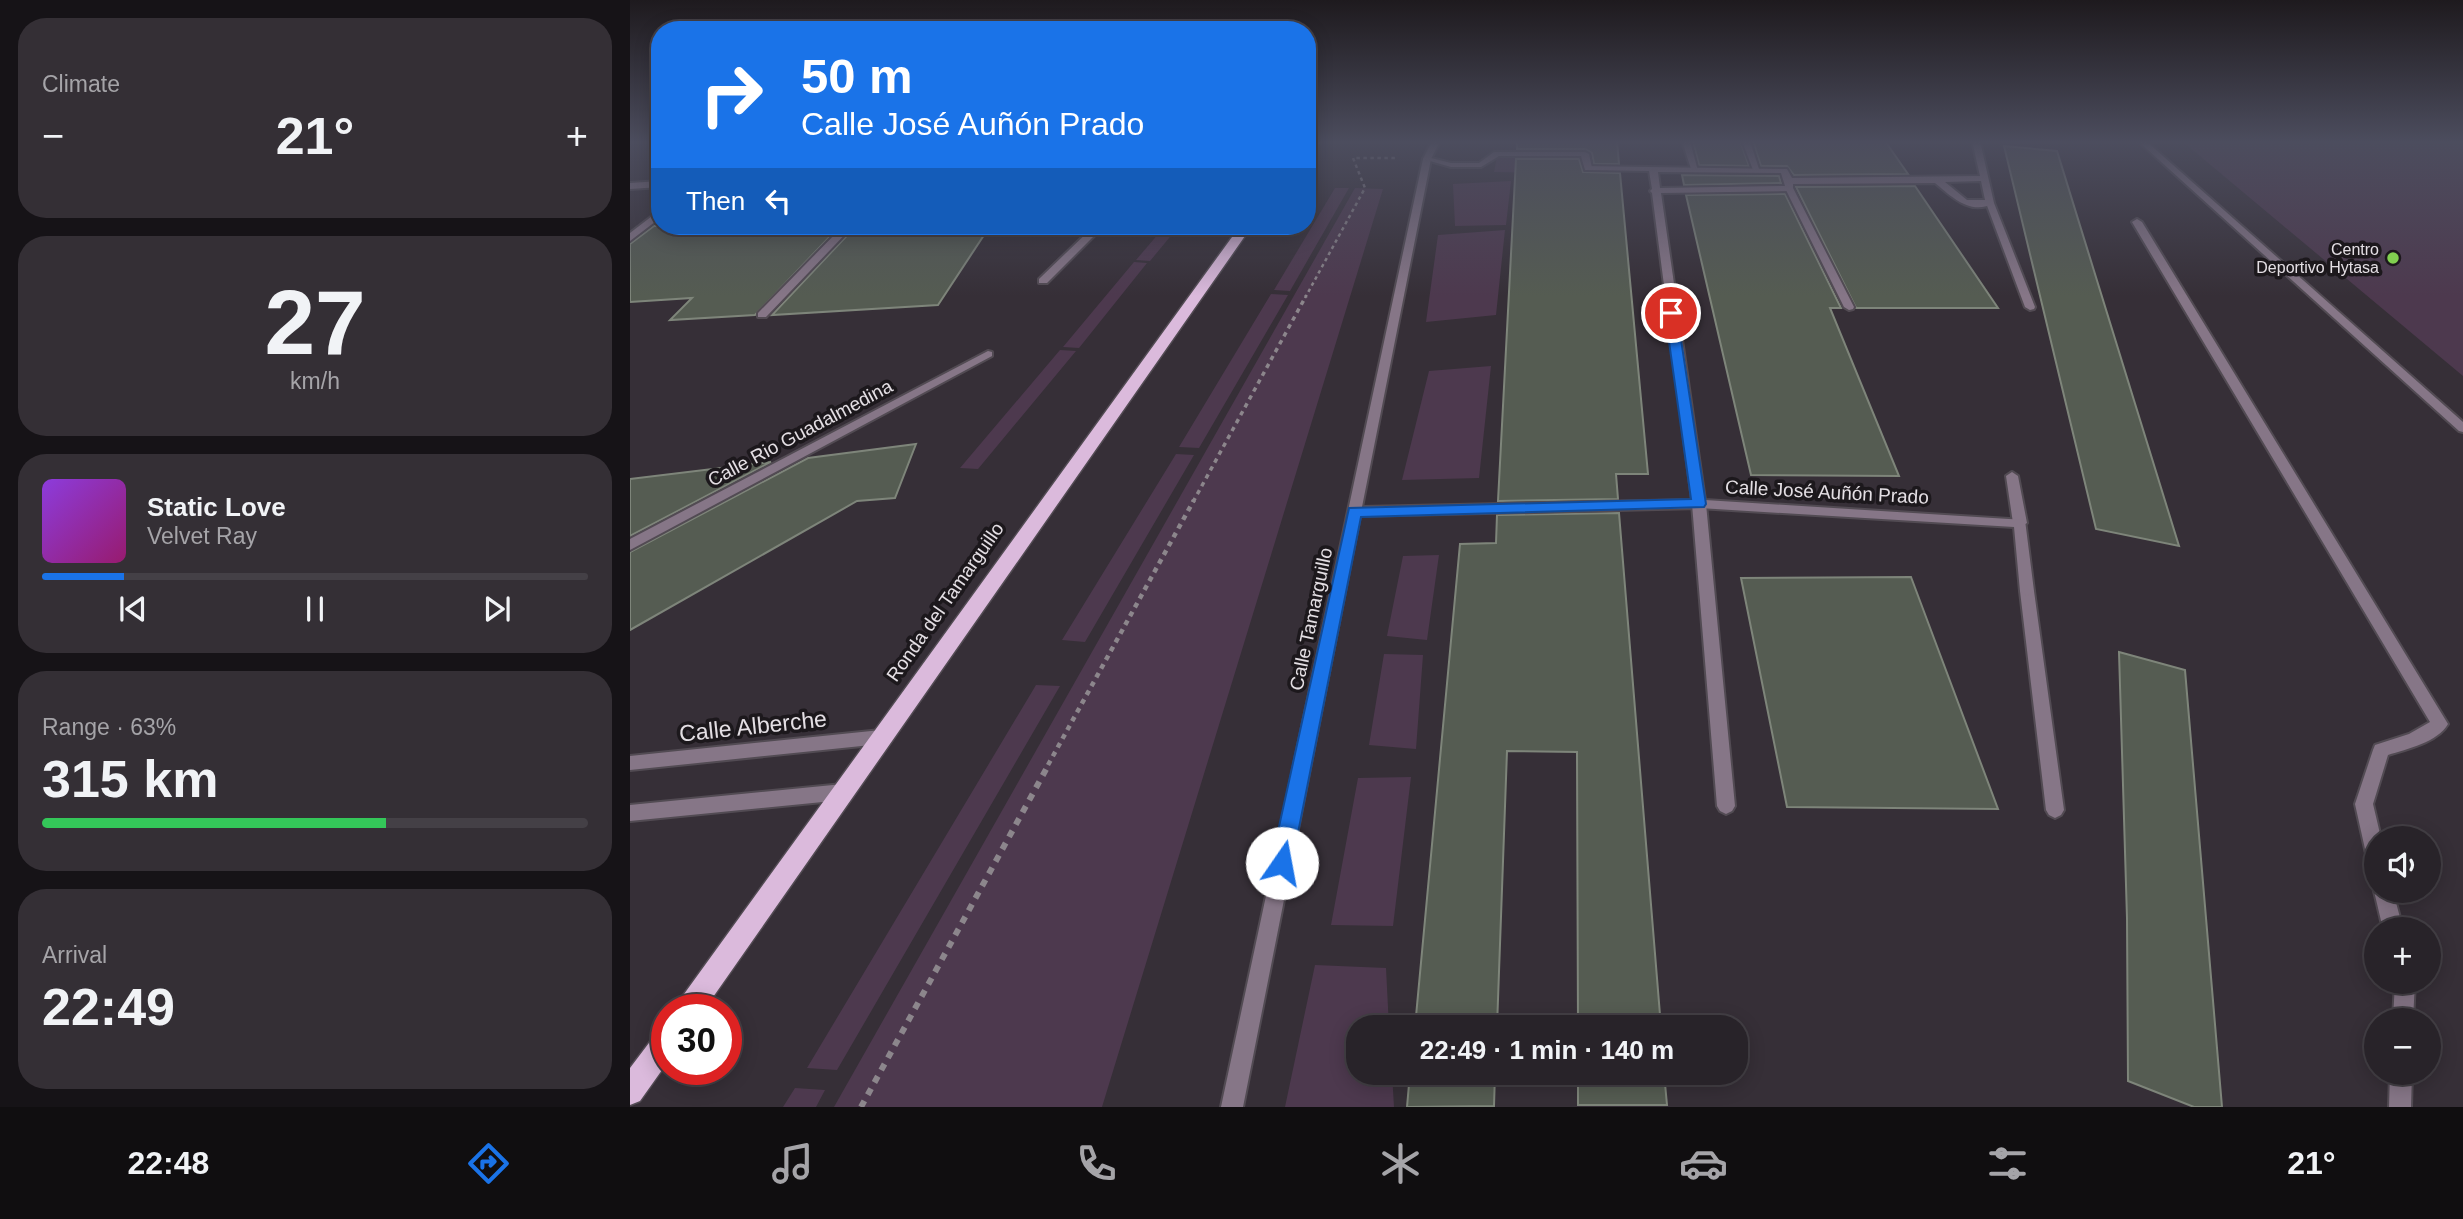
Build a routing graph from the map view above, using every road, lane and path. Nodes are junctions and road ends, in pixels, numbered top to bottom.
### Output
1 (1362, 193) edge
2 (1420, 193) edge
3 (1654, 193) edge
4 (1793, 193) edge
5 (1952, 193) edge
6 (1988, 193) edge
7 (2200, 193) edge
8 (1990, 203) junction
9 (651, 220) edge
10 (2137, 222) dead end
11 (839, 235) edge
12 (1090, 235) edge
13 (1240, 235) edge
14 (630, 238) edge
15 (1043, 281) dead end
16 (1849, 307) dead end
17 (2030, 307) dead end
18 (762, 315) dead end
19 (988, 354) dead end
20 (2463, 428) edge
21 (2012, 476) dead end
22 (1699, 504) junction
23 (1354, 512) junction
24 (2020, 523) junction
25 (630, 545) edge
26 (881, 737) junction
27 (630, 762) edge
28 (843, 792) junction
29 (1726, 806) dead end
30 (2055, 810) dead end
31 (630, 813) edge
32 (2369, 826) edge
33 (699, 994) edge
34 (651, 1062) edge
35 (2401, 1085) edge
36 (630, 1091) edge
37 (861, 1107) edge
38 (1232, 1107) edge
39 (2400, 1107) edge

1 - 37 path
2 - 23 street, Calle Tamarguillo
3 - 22 street
4 - 16 street
5 - 8 street
6 - 8 street
7 - 20 street
8 - 17 street
9 - 14 street
10 - 32 street
11 - 18 street
12 - 15 street
13 - 26 main road, Ronda del Tamarguillo
19 - 25 street, Calle Rio Guadalmedina
21 - 24 street
22 - 23 street, Calle José Auñón Prado
22 - 24 street, Calle José Auñón Prado
22 - 29 street
23 - 38 street, Calle Tamarguillo
24 - 30 street
26 - 27 street, Calle Alberche
26 - 28 main road, Ronda del Tamarguillo
28 - 31 street
28 - 33 main road, Ronda del Tamarguillo
34 - 36 main road
35 - 39 street

